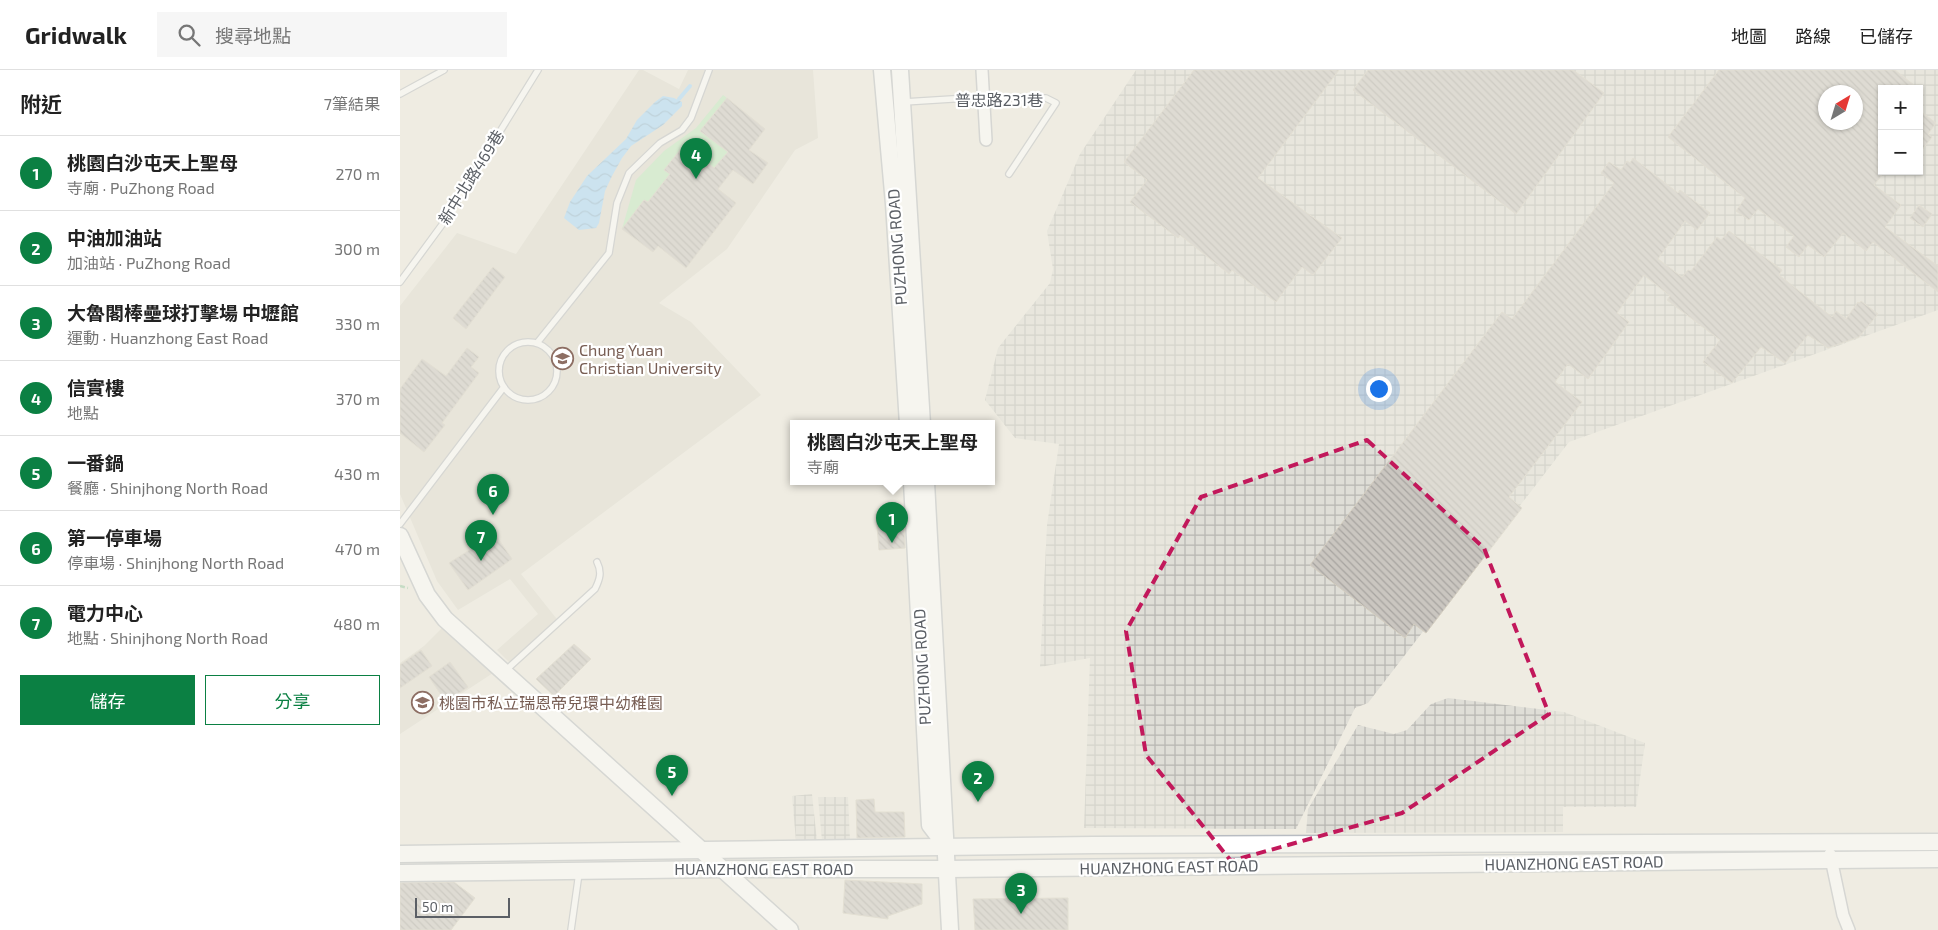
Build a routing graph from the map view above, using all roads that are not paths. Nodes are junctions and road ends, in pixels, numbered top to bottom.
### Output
1 (444, 70) edge
2 (538, 70) edge
3 (709, 70) edge
4 (882, 70) edge
5 (900, 70) edge
6 (982, 70) edge
7 (400, 94) edge
8 (984, 97) junction
9 (902, 102) junction
10 (885, 104) junction
11 (986, 140) dead end
12 (1009, 174) dead end
13 (400, 282) edge
14 (537, 343) junction
15 (504, 387) junction
16 (908, 420) edge
17 (922, 420) edge
18 (912, 485) edge
19 (926, 485) edge
20 (400, 524) edge
21 (400, 536) edge
22 (596, 562) dead end
23 (503, 673) junction
24 (1938, 842) edge
25 (1829, 843) junction
26 (946, 846) junction
27 (699, 849) junction
28 (400, 854) edge
29 (1938, 859) edge
30 (1830, 860) junction
31 (721, 868) junction
32 (948, 869) junction
33 (580, 871) junction
34 (400, 874) edge
35 (571, 930) edge
36 (790, 930) edge
37 (950, 930) edge
38 (1848, 930) edge

1 - 7 lane
2 - 13 lane, 新中北路469巷
3 - 14 lane
4 - 10 street, PUZHONG ROAD
5 - 9 street, PUZHONG ROAD
6 - 8 street
8 - 9 lane, 普忠路231巷
8 - 11 street
8 - 12 lane, 普忠路231巷
9 - 10 lane, 普忠路231巷
9 - 17 street, PUZHONG ROAD
10 - 16 street, PUZHONG ROAD
14 - 15 lane
14 - 15 lane
15 - 20 lane
18 - 26 street, PUZHONG ROAD
19 - 26 street, PUZHONG ROAD
21 - 23 street
22 - 23 lane
23 - 27 street
24 - 25 street, HUANZHONG EAST ROAD
25 - 26 street, HUANZHONG EAST ROAD
25 - 30 street
26 - 27 street, HUANZHONG EAST ROAD
26 - 32 street, PUZHONG ROAD
27 - 28 street, HUANZHONG EAST ROAD
27 - 31 street
29 - 30 street, HUANZHONG EAST ROAD
30 - 32 street, HUANZHONG EAST ROAD
30 - 38 street
31 - 32 street, HUANZHONG EAST ROAD
31 - 33 street, HUANZHONG EAST ROAD
31 - 36 street
32 - 37 street, PUZHONG ROAD
33 - 34 street, HUANZHONG EAST ROAD
33 - 35 lane

